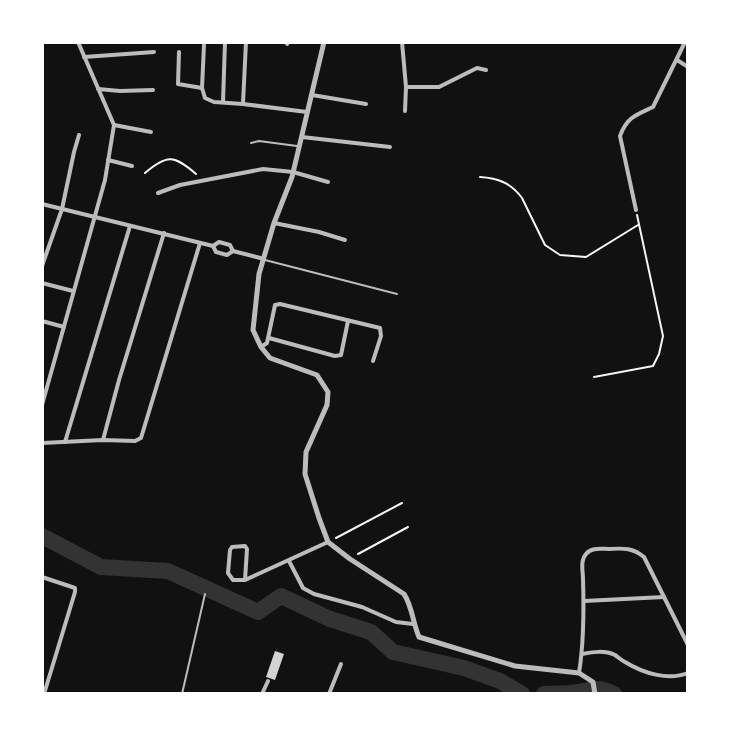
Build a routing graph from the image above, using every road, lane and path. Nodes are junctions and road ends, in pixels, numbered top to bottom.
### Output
1 (78, 42) edge
2 (225, 42) edge
3 (246, 42) edge
4 (324, 42) edge
5 (402, 42) edge
6 (685, 42) edge
7 (204, 45) dead end
8 (154, 52) dead end
9 (179, 52) dead end
10 (84, 57) junction
11 (677, 60) junction
12 (688, 67) edge
13 (486, 70) dead end
14 (406, 87) junction
15 (202, 88) junction
16 (98, 89) junction
17 (153, 90) dead end
18 (312, 95) junction
19 (223, 102) junction
20 (243, 104) junction
21 (366, 104) dead end
22 (405, 111) dead end
23 (308, 112) junction
24 (114, 125) junction
25 (151, 132) dead end
26 (79, 135) dead end
27 (302, 137) junction
28 (251, 143) dead end
29 (300, 146) junction
30 (390, 147) dead end
31 (108, 160) junction
32 (132, 166) dead end
33 (293, 172) junction
34 (145, 173) dead end
35 (480, 177) dead end
36 (207, 181) junction
37 (328, 182) dead end
38 (158, 193) dead end
39 (42, 204) edge
40 (62, 209) junction
41 (636, 210) joint
42 (95, 218) junction
43 (274, 223) junction
44 (130, 225) junction
45 (639, 225) junction
46 (164, 233) junction
47 (345, 240) dead end
48 (200, 243) junction
49 (213, 246) junction
50 (233, 251) junction
51 (264, 259) junction
52 (42, 266) edge
53 (42, 283) edge
54 (73, 291) junction
55 (397, 294) dead end
56 (42, 321) edge
57 (348, 321) junction
58 (64, 327) junction
59 (269, 338) junction
60 (261, 347) junction
61 (373, 361) dead end
62 (594, 377) dead end
63 (42, 405) edge
64 (103, 440) junction
65 (65, 442) junction
66 (42, 443) edge
67 (402, 503) dead end
68 (408, 527) dead end
69 (328, 542) junction
70 (350, 559) junction
71 (289, 561) junction
72 (42, 577) edge
73 (245, 580) junction
74 (205, 594) dead end
75 (664, 597) junction
76 (584, 601) junction
77 (413, 624) junction
78 (688, 645) edge
79 (582, 654) junction
80 (341, 664) dead end
81 (579, 673) junction
82 (688, 673) edge
83 (268, 681) dead end
84 (595, 693) edge
85 (44, 694) edge
86 (182, 694) edge
87 (262, 694) edge
88 (329, 694) edge

1 - 10 street
2 - 19 street
3 - 20 street
4 - 18 street
5 - 14 street
6 - 11 street
7 - 15 street
8 - 10 street
9 - 15 street
10 - 16 street
11 - 12 street
11 - 41 street
13 - 14 street
14 - 22 street
15 - 19 street
16 - 17 street
16 - 24 street
18 - 21 street
18 - 23 street
19 - 20 street
20 - 23 street
23 - 27 street
24 - 25 street
24 - 31 street
26 - 40 street
27 - 29 street
27 - 30 street
28 - 29 lane
29 - 33 street
31 - 32 street
31 - 42 street
33 - 36 street
33 - 37 street
33 - 43 street
34 - 36 path
35 - 45 path
36 - 38 street
39 - 40 street
40 - 42 street
40 - 52 street
41 - 45 path
42 - 44 street
42 - 54 street
43 - 47 street
43 - 51 street
44 - 46 street
44 - 65 street
45 - 62 path
46 - 48 street
46 - 64 street
48 - 49 street
48 - 64 street
49 - 50 street
49 - 50 street
50 - 51 street
51 - 55 lane
51 - 60 street
53 - 54 street
54 - 58 street
56 - 58 street
57 - 59 street
57 - 59 street
57 - 61 street
58 - 63 street
59 - 60 street
60 - 69 street
64 - 65 street
65 - 66 street
67 - 69 path
68 - 70 path
69 - 70 street
69 - 71 street
70 - 77 street
71 - 73 street
71 - 77 street
72 - 85 street
73 - 73 street
74 - 86 lane
75 - 76 street
75 - 76 street
75 - 78 street
76 - 79 street
77 - 81 street
79 - 81 street
79 - 82 street
80 - 88 street
81 - 84 street
83 - 87 street

